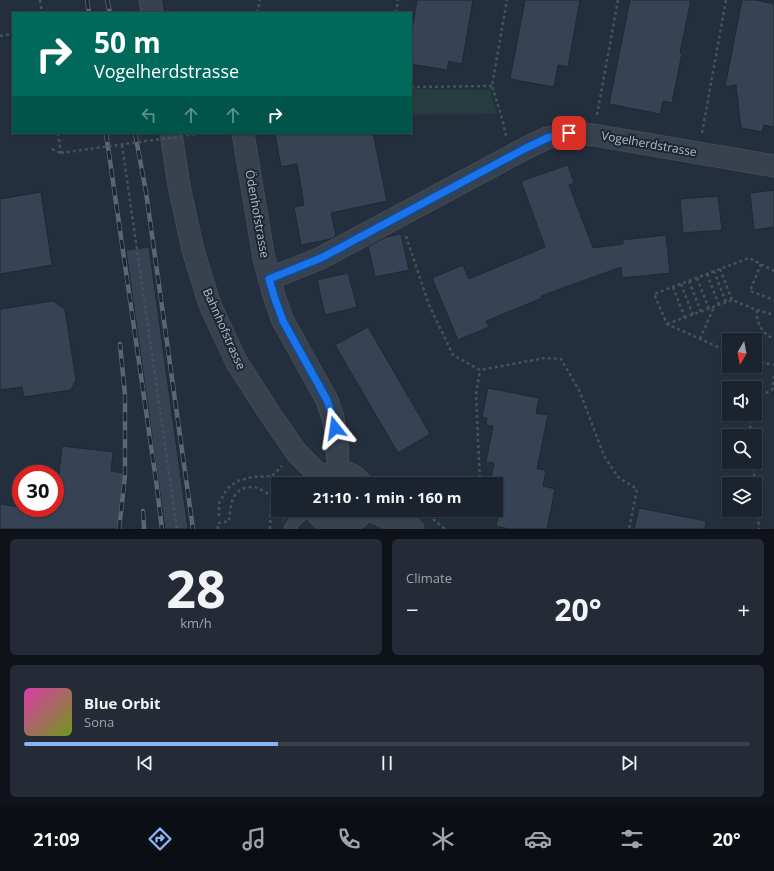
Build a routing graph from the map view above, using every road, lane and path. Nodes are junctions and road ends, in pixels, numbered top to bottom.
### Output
1 (40, 0) edge
2 (150, 0) edge
3 (260, 0) edge
4 (398, 0) edge
5 (507, 0) edge
6 (618, 0) edge
7 (726, 0) edge
8 (42, 12) edge
9 (152, 12) edge
10 (257, 12) edge
11 (396, 12) edge
12 (12, 34) edge
13 (0, 36) edge
14 (412, 86) edge
15 (492, 86) junction
16 (58, 134) edge
17 (171, 134) edge
18 (196, 134) edge
19 (243, 134) edge
20 (594, 135) junction
21 (122, 145) junction
22 (52, 149) dead end
23 (61, 153) junction
24 (698, 153) junction
25 (511, 156) junction
26 (774, 166) edge
27 (400, 216) junction
28 (761, 264) junction
29 (720, 269) junction
30 (714, 271) junction
31 (774, 271) edge
32 (707, 274) junction
33 (697, 278) junction
34 (269, 279) junction
35 (689, 281) junction
36 (681, 284) junction
37 (673, 287) junction
38 (732, 300) junction
39 (774, 300) edge
40 (726, 302) junction
41 (719, 305) junction
42 (714, 307) junction
43 (709, 309) junction
44 (757, 310) junction
45 (701, 312) junction
46 (693, 315) junction
47 (774, 315) edge
48 (685, 318) junction
49 (667, 324) junction
50 (700, 339) junction
51 (774, 339) edge
52 (722, 349) edge
53 (762, 362) edge
54 (774, 365) edge
55 (480, 370) junction
56 (774, 375) edge
57 (762, 395) edge
58 (283, 465) dead end
59 (754, 469) edge
60 (272, 476) joint
61 (324, 477) edge
62 (325, 477) edge
63 (328, 477) edge
64 (354, 477) edge
65 (480, 477) edge
66 (271, 495) edge
67 (271, 512) edge
68 (219, 516) dead end
69 (299, 517) edge
70 (359, 517) edge
71 (385, 517) edge
72 (328, 523) edge
73 (177, 529) edge
74 (218, 529) edge
75 (270, 529) edge
76 (290, 529) edge
77 (413, 529) edge
78 (629, 529) edge
79 (759, 529) edge

1 - 8 path
2 - 9 street
3 - 10 path
4 - 11 path
5 - 15 path
6 - 20 path
7 - 24 path
12 - 13 path
14 - 15 path
15 - 25 path
16 - 23 path
17 - 61 street, Bahnhofstrasse
18 - 21 path, bridge
19 - 34 street, Ödenhofstrasse
20 - 24 street, Vogelherdstrasse
20 - 25 street, Vogelherdstrasse
21 - 23 path, bridge
21 - 73 path
22 - 23 path
24 - 26 street, Vogelherdstrasse
25 - 27 street, Vogelherdstrasse
27 - 34 street, Vogelherdstrasse
27 - 55 path
28 - 29 path
28 - 31 path
28 - 39 path
29 - 30 path
29 - 38 path
30 - 32 path
30 - 40 path
32 - 33 path
32 - 41 path
33 - 35 path
33 - 43 path
34 - 62 street, Ödenhofstrasse
35 - 36 path
35 - 45 path
36 - 37 path
36 - 46 path
37 - 48 path
37 - 49 path
38 - 40 path
38 - 44 path
40 - 41 path
41 - 42 path
42 - 43 path
42 - 50 path
43 - 45 path
44 - 47 path
44 - 51 path
45 - 46 path
46 - 48 path
48 - 49 path
49 - 50 path
50 - 52 path
53 - 54 path
55 - 65 path
55 - 78 path
56 - 57 path
58 - 60 path
59 - 79 path
60 - 68 path
63 - 64 street
66 - 74 path
67 - 75 path
69 - 76 lane
70 - 72 street
71 - 77 street

